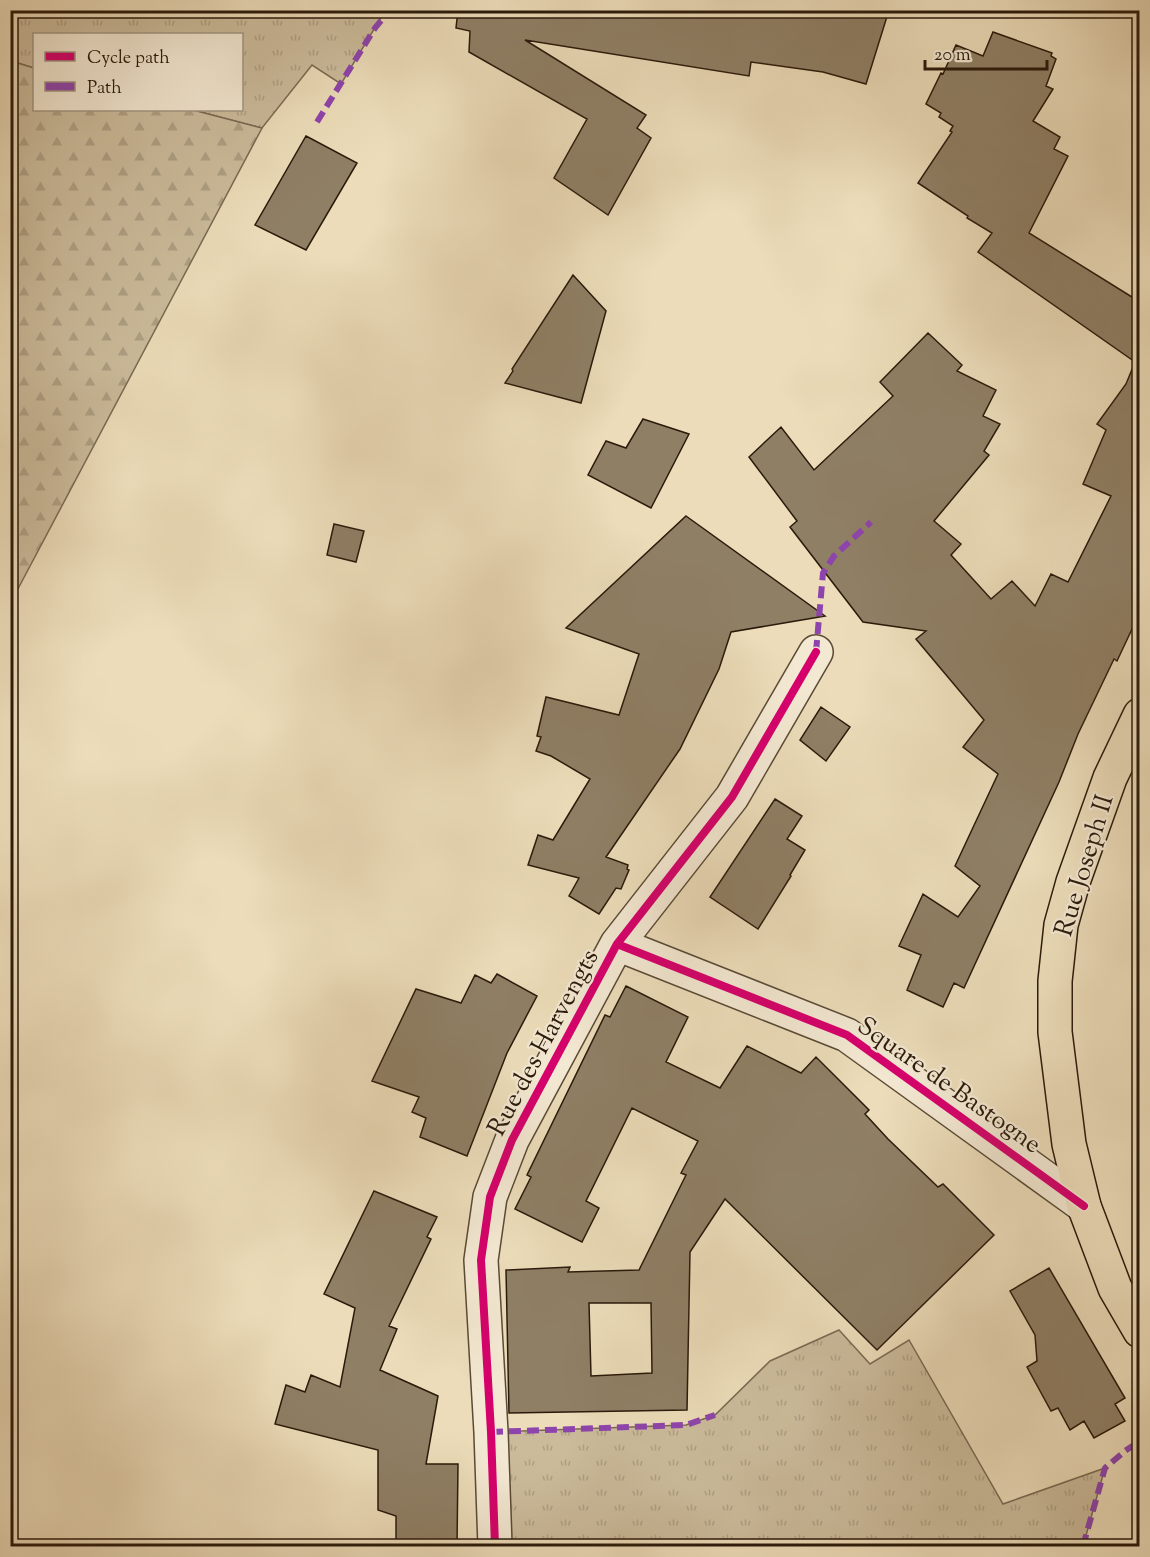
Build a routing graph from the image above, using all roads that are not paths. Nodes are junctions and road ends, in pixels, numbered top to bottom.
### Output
1 (816, 652) dead end
2 (1140, 715) edge
3 (617, 944) junction
4 (1084, 1206) junction
5 (1140, 1331) edge
6 (495, 1546) edge

1 - 3 street, Rue des Harvengts
2 - 4 main road, Rue Joseph II
3 - 4 street, Square de Bastogne
3 - 6 street, Rue des Harvengts
4 - 5 main road, Rue Joseph II

